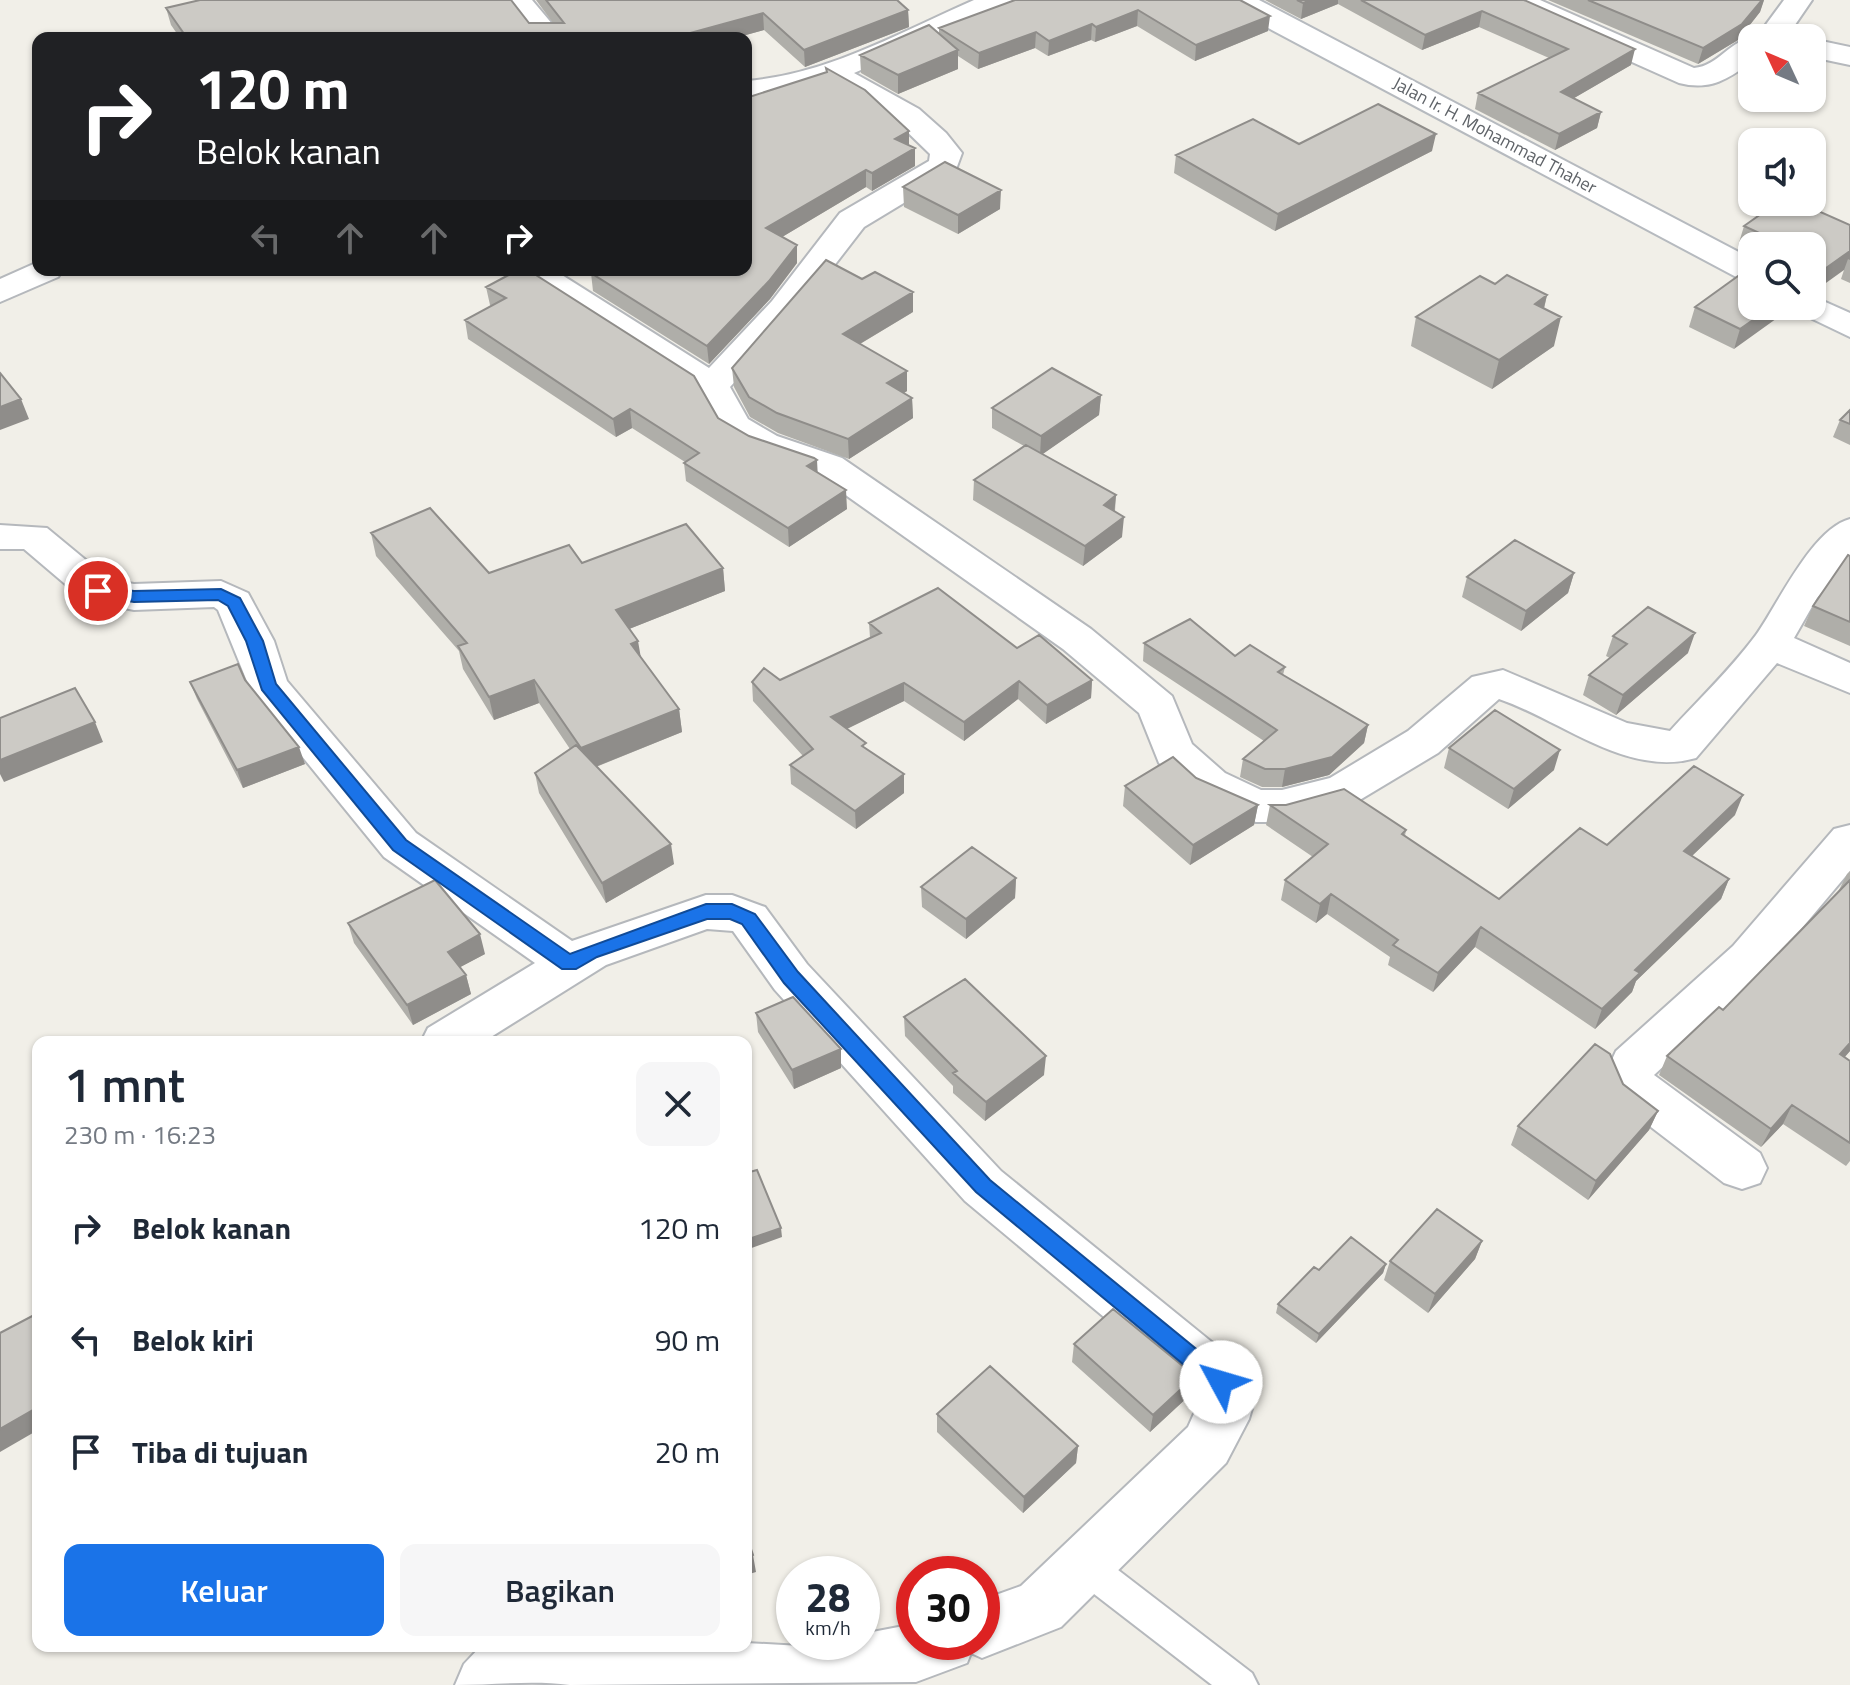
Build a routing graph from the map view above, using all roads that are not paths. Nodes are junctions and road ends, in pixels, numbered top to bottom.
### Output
1 (517, 0) edge
2 (998, 0) edge
3 (1237, 0) edge
4 (1798, 0) edge
5 (1521, 1) edge
6 (1781, 24) edge
7 (544, 32) edge
8 (1826, 51) edge
9 (1850, 56) edge
10 (1738, 57) edge
11 (828, 71) junction
12 (752, 90) edge
13 (1738, 265) edge
14 (33, 276) edge
15 (540, 276) edge
16 (0, 292) edge
17 (1826, 314) edge
18 (1850, 327) edge
19 (712, 386) junction
20 (1850, 531) edge
21 (0, 537) edge
22 (1771, 644) junction
23 (1850, 679) edge
24 (1850, 841) edge
25 (569, 963) junction
26 (454, 1036) edge
27 (1742, 1168) dead end
28 (1084, 1565) junction
29 (1000, 1622) edge
30 (896, 1657) edge
31 (499, 1664) edge
32 (1240, 1685) edge

1 - 7 street
2 - 11 street
3 - 13 street, Jalan Ir. H. Mohammad Thaher
4 - 6 street
5 - 10 street
8 - 9 street
11 - 12 street
11 - 19 street
14 - 16 street
15 - 19 street
17 - 18 street
19 - 22 street
20 - 22 street
21 - 25 street
22 - 23 street
24 - 27 street
25 - 26 street
25 - 28 street
28 - 29 street
28 - 32 lane
30 - 31 street

